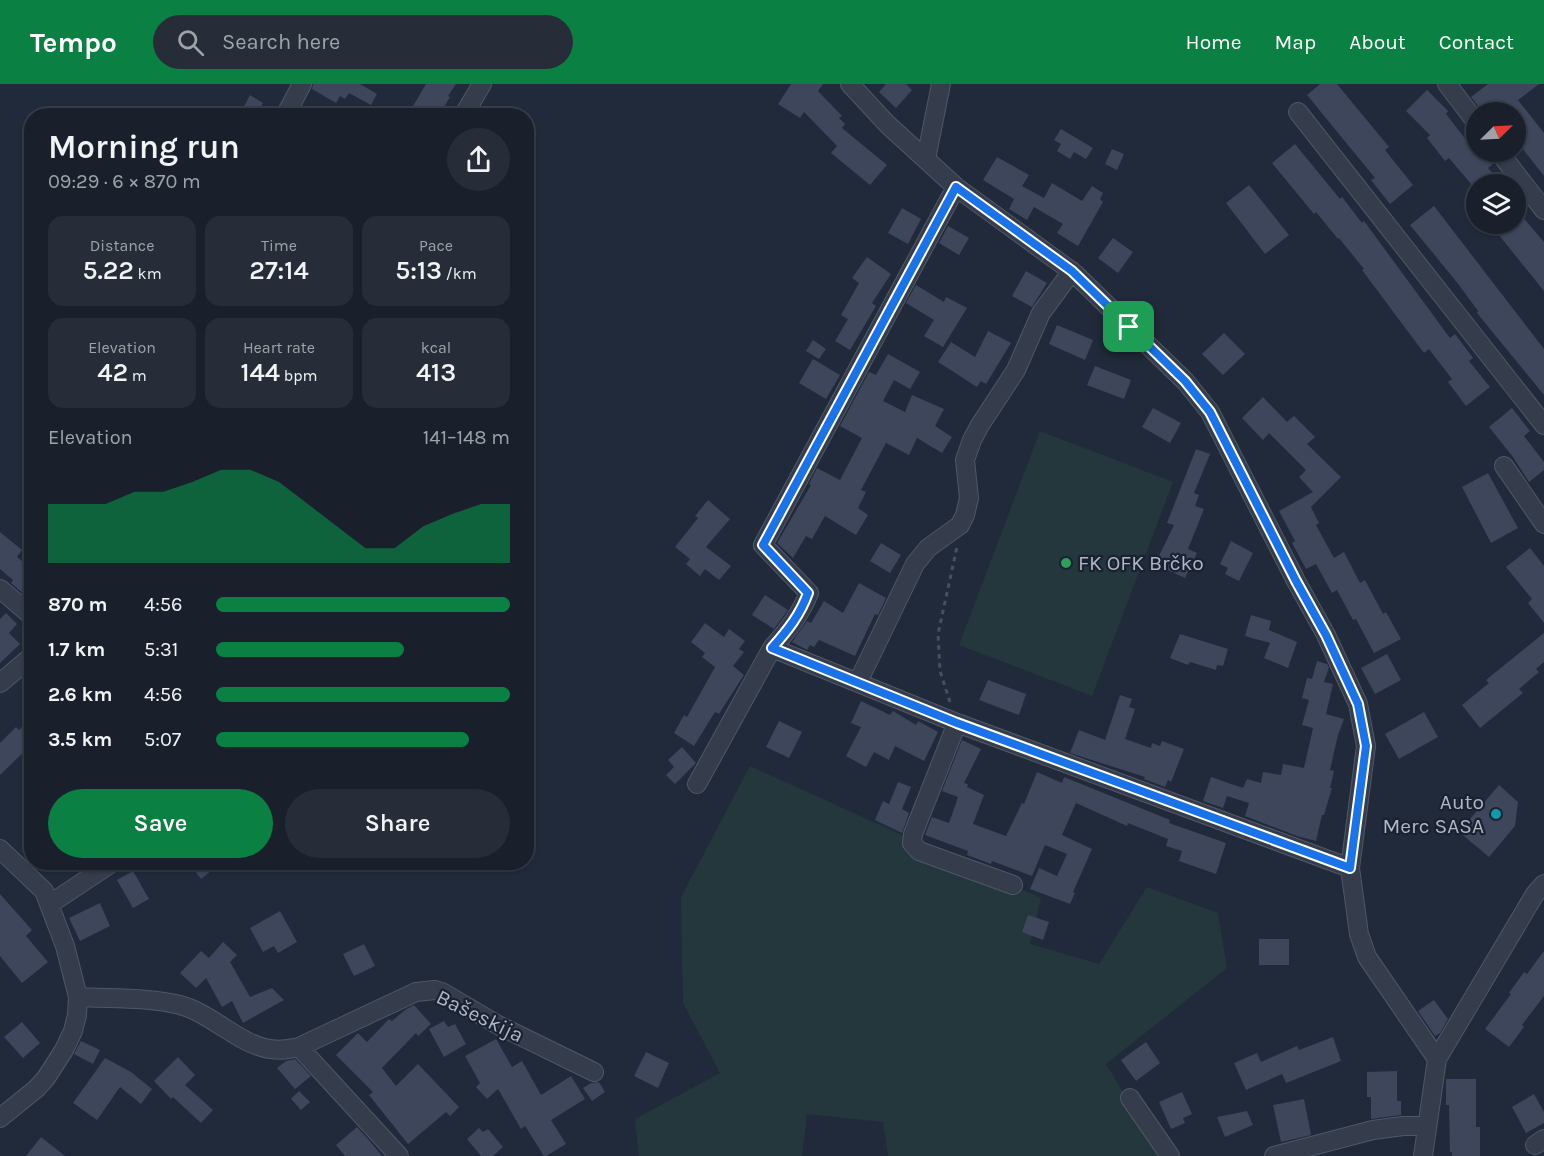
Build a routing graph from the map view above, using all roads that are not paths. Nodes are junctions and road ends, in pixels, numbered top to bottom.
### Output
1 (302, 84) edge
2 (482, 84) edge
3 (850, 84) edge
4 (941, 84) edge
5 (1447, 84) edge
6 (289, 108) edge
7 (468, 108) edge
8 (1466, 109) edge
9 (1298, 112) dead end
10 (927, 159) junction
11 (1507, 162) edge
12 (956, 187) junction
13 (1544, 210) edge
14 (1072, 271) junction
15 (1544, 425) edge
16 (1504, 466) dead end
17 (1544, 524) edge
18 (0, 589) edge
19 (24, 609) edge
20 (772, 648) junction
21 (24, 663) edge
22 (858, 682) junction
23 (0, 683) edge
24 (957, 723) junction
25 (697, 784) dead end
26 (0, 849) edge
27 (1350, 868) junction
28 (101, 870) edge
29 (1544, 884) edge
30 (1013, 885) dead end
31 (50, 904) junction
32 (78, 997) junction
33 (299, 1047) junction
34 (1437, 1059) junction
35 (594, 1072) dead end
36 (1130, 1098) dead end
37 (0, 1118) edge
38 (1427, 1126) junction
39 (399, 1156) edge
40 (1170, 1156) edge
41 (1274, 1156) edge
42 (1423, 1156) edge

1 - 6 street
2 - 7 street
3 - 10 street
4 - 10 street
5 - 8 street
9 - 15 street
10 - 12 street
11 - 13 street
12 - 14 street
12 - 20 street
14 - 22 street
14 - 27 street
16 - 17 street
18 - 19 street
20 - 22 street
20 - 25 street
21 - 23 street
22 - 24 street
24 - 27 street
24 - 30 street
26 - 31 street
27 - 34 street
28 - 31 street
29 - 34 street
31 - 32 street
32 - 33 street, Bašeskija
32 - 37 street
33 - 35 street, Bašeskija
33 - 39 street
34 - 38 street
36 - 40 street
38 - 41 street
38 - 42 street

